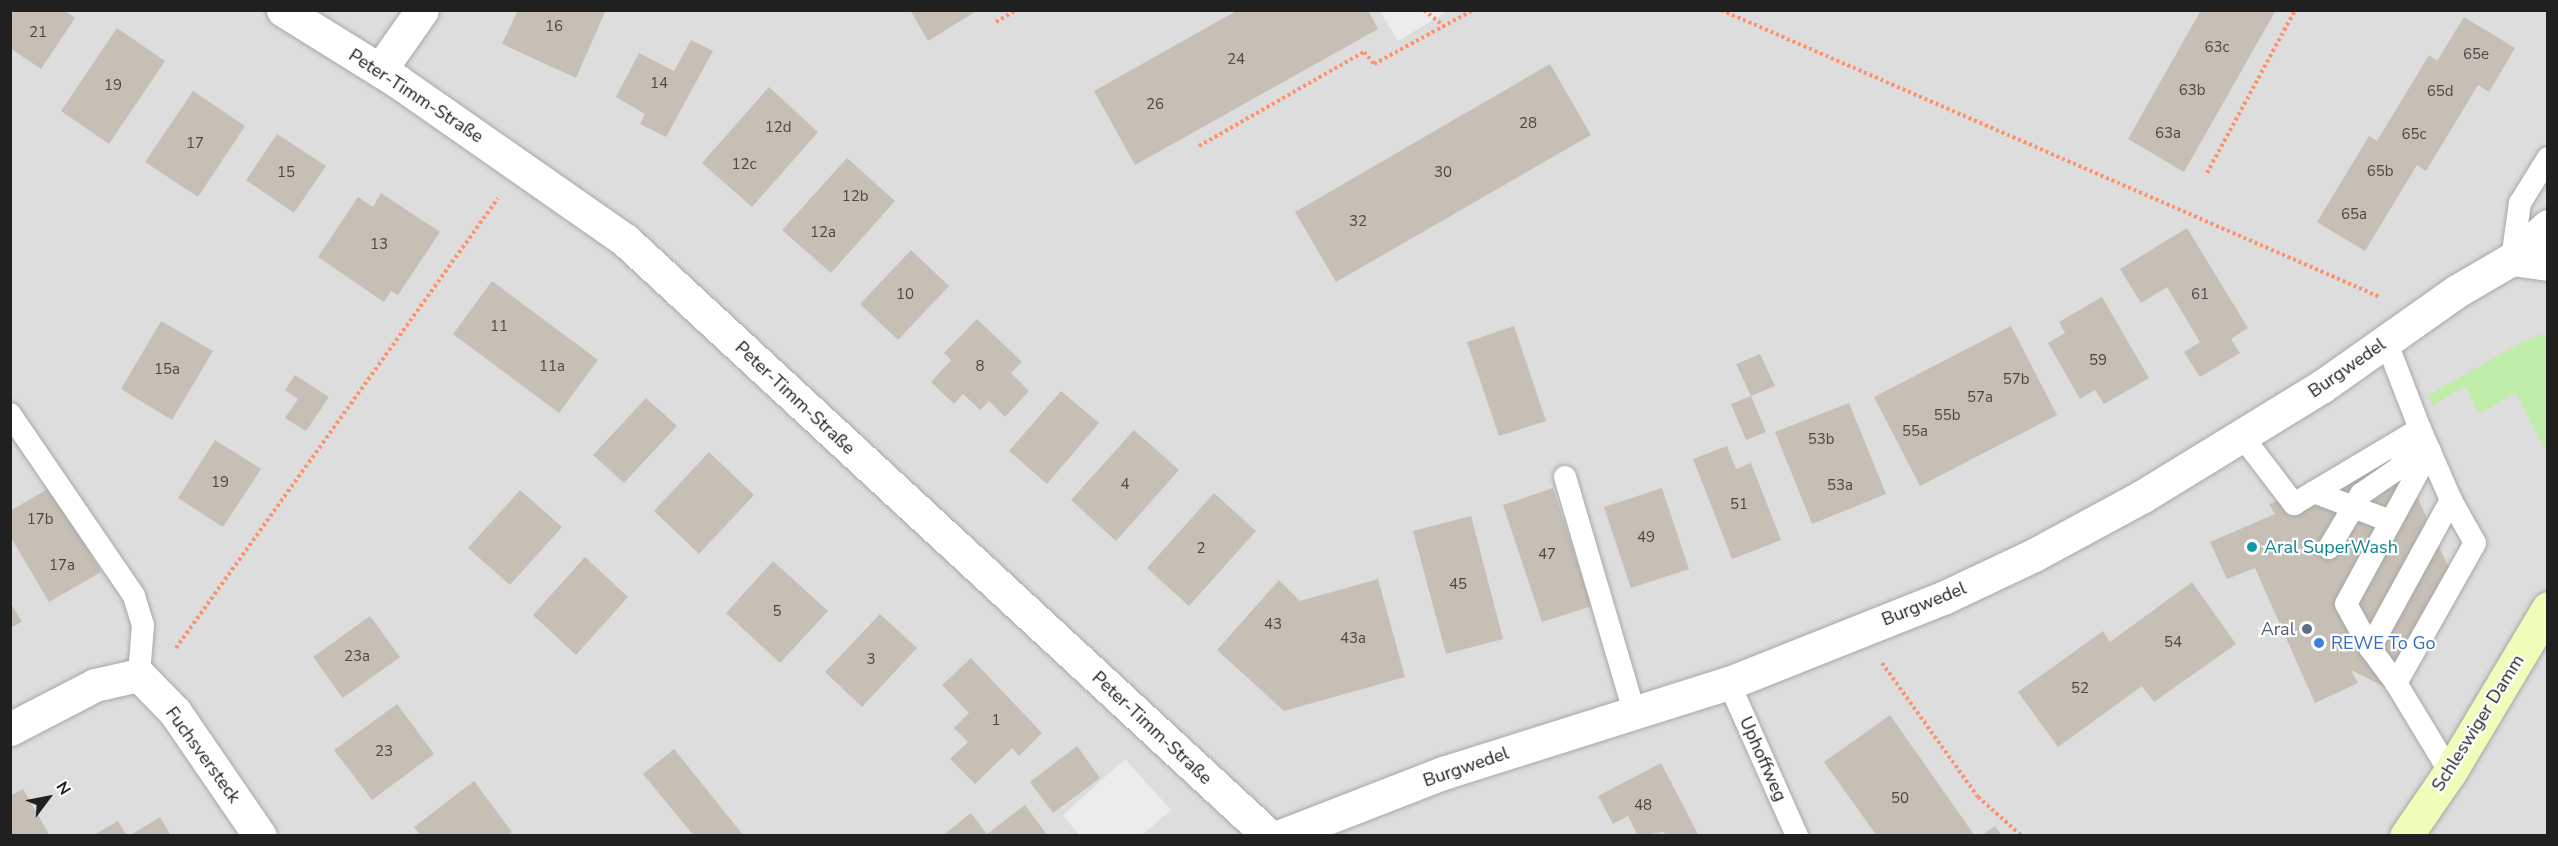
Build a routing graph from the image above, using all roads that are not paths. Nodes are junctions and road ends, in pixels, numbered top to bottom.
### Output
1 (283, 10) edge
2 (422, 10) edge
3 (380, 70) junction
4 (2547, 158) edge
5 (2547, 226) edge
6 (2512, 259) junction
7 (2547, 264) edge
8 (2394, 335) junction
9 (10, 414) edge
10 (2421, 429) junction
11 (2242, 436) junction
12 (2430, 450) junction
13 (1565, 477) dead end
14 (2314, 492) junction
15 (2451, 500) junction
16 (2354, 507) junction
17 (2390, 521) junction
18 (2330, 548) dead end
19 (2547, 608) edge
20 (2370, 648) junction
21 (139, 675) junction
22 (1728, 682) junction
23 (2396, 683) junction
24 (1634, 712) junction
25 (10, 729) edge
26 (2450, 771) junction
27 (1319, 830) edge
28 (260, 836) edge
29 (1269, 836) edge
30 (1281, 836) edge
31 (1797, 836) edge
32 (2406, 836) edge

1 - 3 street, Peter-Timm-Straße
2 - 3 street
3 - 29 street, Peter-Timm-Straße
4 - 6 lane
5 - 6 street, Burgwedel
6 - 7 street
6 - 8 street, Burgwedel
8 - 10 lane
8 - 11 street, Burgwedel
9 - 21 lane
10 - 12 lane
10 - 14 lane
10 - 16 lane
11 - 14 lane
11 - 22 street, Burgwedel
12 - 15 lane
12 - 17 lane
13 - 24 lane
14 - 16 lane
15 - 20 lane
15 - 23 lane
16 - 17 lane
16 - 18 lane
17 - 20 lane
19 - 26 main road, Schleswiger Damm
20 - 23 lane
21 - 25 street
21 - 28 street, Fuchsversteck
22 - 24 street, Burgwedel
22 - 31 lane, Uphoffweg
23 - 26 lane
24 - 27 street, Burgwedel
26 - 32 main road, Schleswiger Damm
27 - 30 street, Burgwedel

